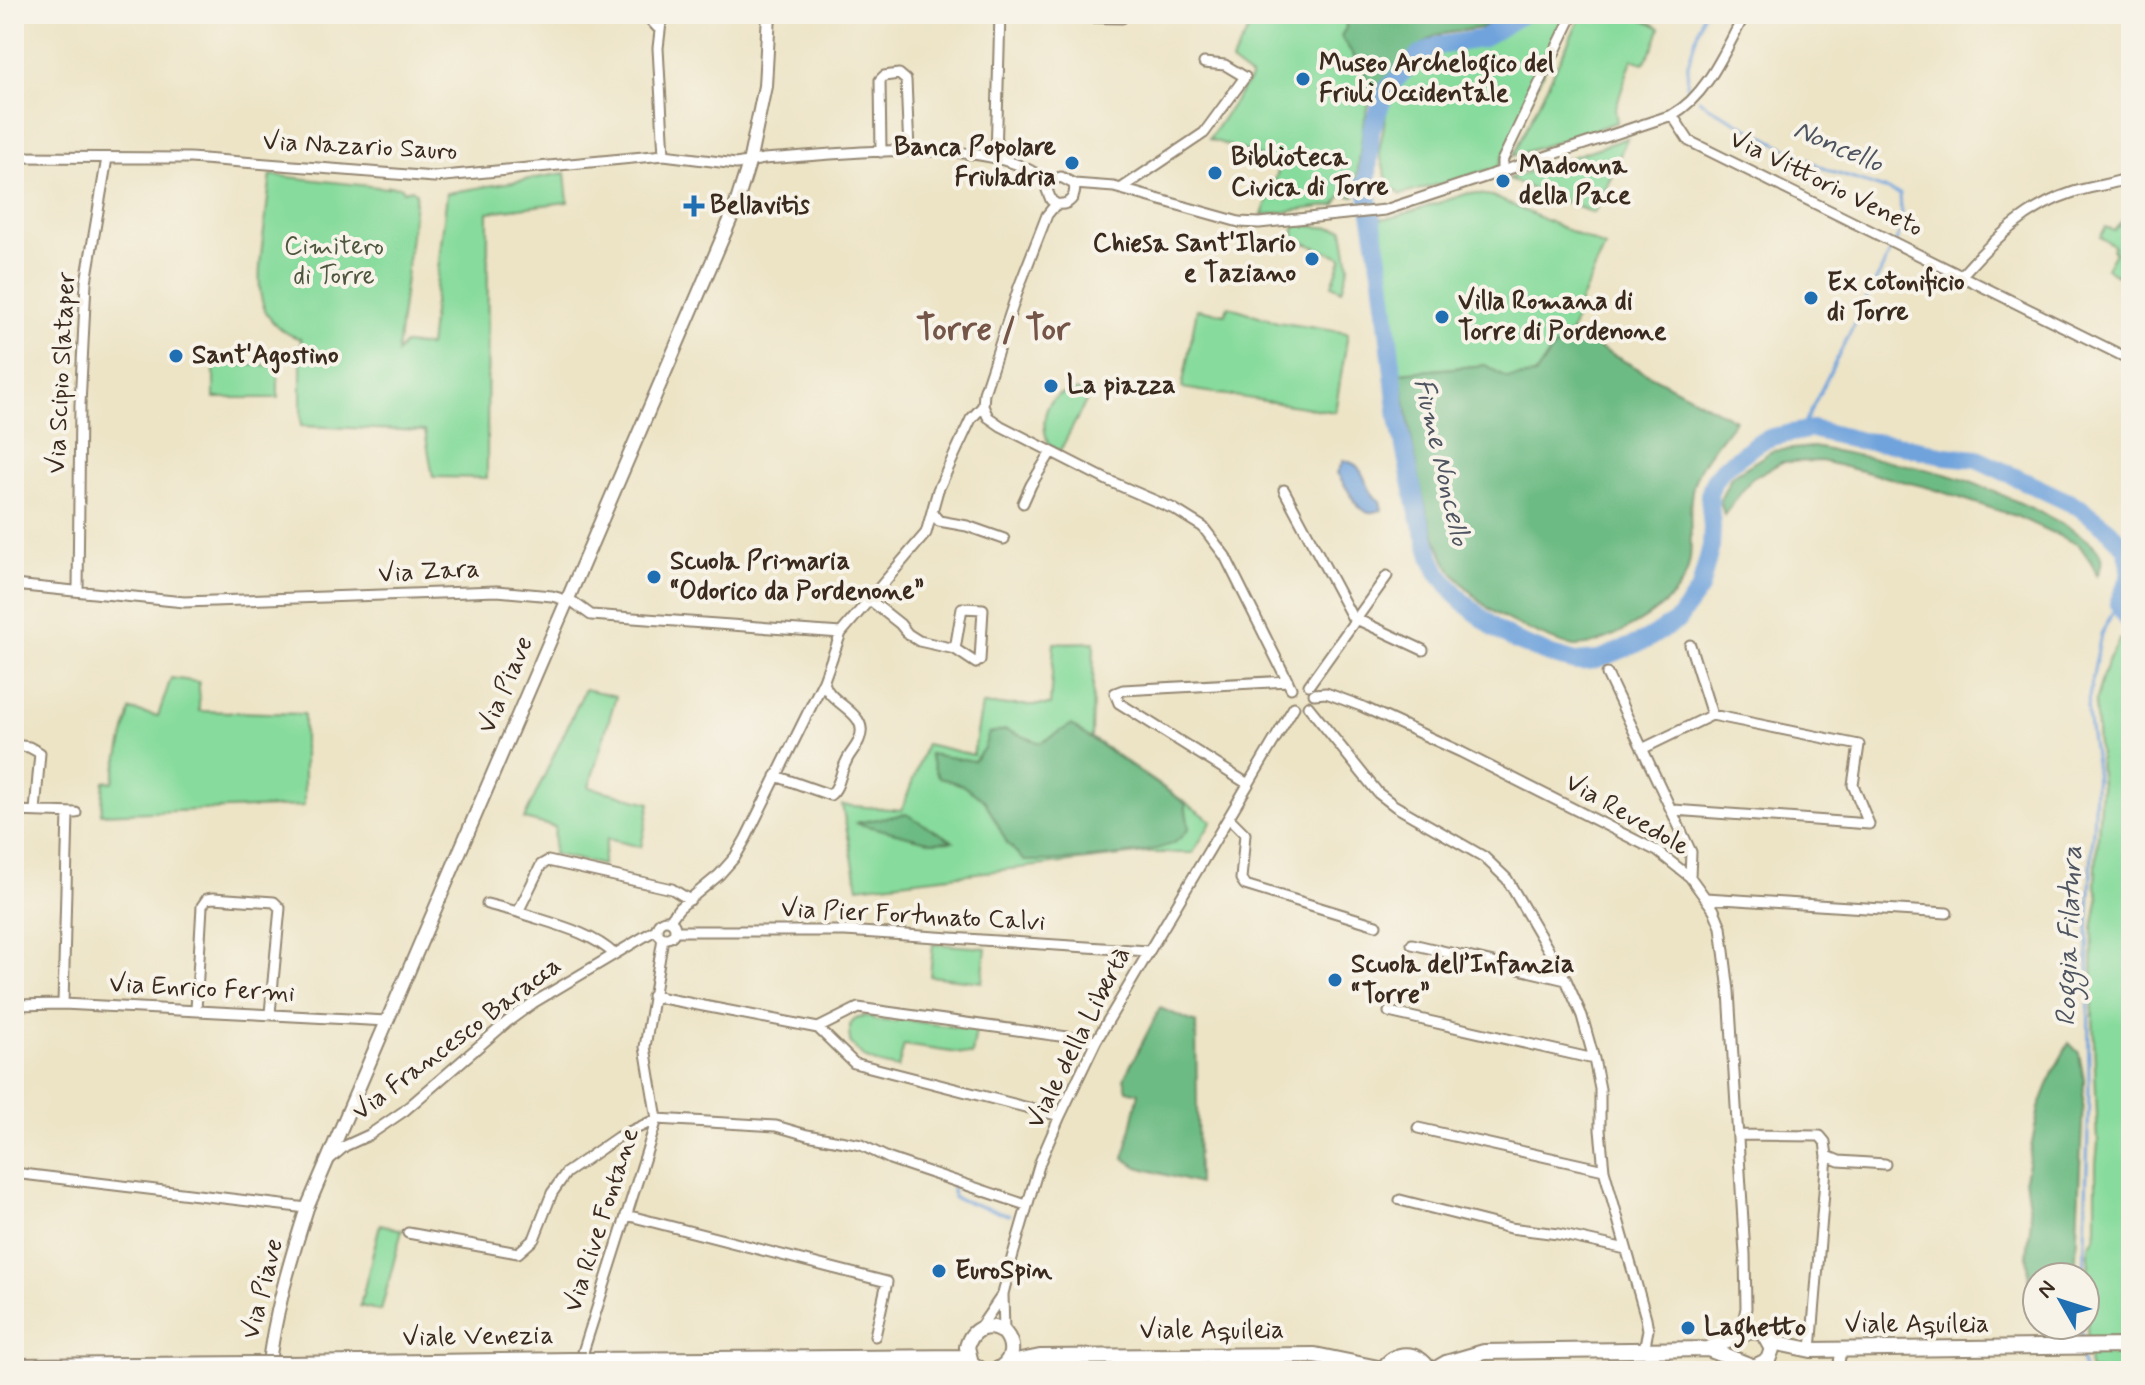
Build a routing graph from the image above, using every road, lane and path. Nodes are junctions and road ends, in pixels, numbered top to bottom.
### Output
1 (645, 14) edge
2 (662, 14) edge
3 (769, 14) edge
4 (926, 14) edge
5 (1573, 14) edge
6 (1745, 14) edge
7 (1000, 15) edge
8 (1122, 18) dead end
9 (658, 28) junction
10 (1204, 63) dead end
11 (1672, 115) junction
12 (909, 151) junction
13 (881, 152) junction
14 (664, 155) junction
15 (14, 157) edge
16 (996, 157) junction
17 (107, 158) junction
18 (749, 163) junction
19 (1502, 172) junction
20 (2131, 177) edge
21 (1049, 184) junction
22 (1074, 184) junction
23 (1122, 188) junction
24 (1056, 204) junction
25 (1962, 275) junction
26 (2131, 360) edge
27 (983, 406) junction
28 (1051, 452) junction
29 (1284, 490) dead end
30 (1023, 503) dead end
31 (933, 514) junction
32 (1004, 539) dead end
33 (1387, 576) dead end
34 (14, 585) edge
35 (78, 591) junction
36 (568, 600) junction
37 (871, 601) junction
38 (1356, 619) junction
39 (841, 633) junction
40 (1690, 645) dead end
41 (955, 649) junction
42 (1423, 650) dead end
43 (1607, 674) dead end
44 (824, 680) junction
45 (1290, 684) junction
46 (1312, 690) junction
47 (1308, 706) junction
48 (1294, 707) junction
49 (1712, 715) junction
50 (14, 745) edge
51 (1642, 749) junction
52 (776, 776) junction
53 (1248, 784) junction
54 (1673, 810) junction
55 (14, 811) edge
56 (35, 811) junction
57 (1229, 818) junction
58 (1690, 877) junction
59 (1706, 898) junction
60 (690, 900) junction
61 (487, 904) dead end
62 (518, 912) junction
63 (1947, 913) dead end
64 (670, 920) junction
65 (1376, 925) dead end
66 (676, 931) junction
67 (660, 934) junction
68 (1412, 944) dead end
69 (1148, 951) junction
70 (614, 954) junction
71 (1566, 980) junction
72 (652, 996) junction
73 (63, 1004) junction
74 (14, 1005) edge
75 (196, 1010) junction
76 (1389, 1012) dead end
77 (270, 1013) junction
78 (387, 1021) junction
79 (818, 1028) junction
80 (1096, 1041) junction
81 (1594, 1059) junction
82 (1060, 1116) junction
83 (657, 1119) junction
84 (1418, 1128) dead end
85 (1738, 1135) junction
86 (1827, 1156) junction
87 (327, 1162) junction
88 (1885, 1164) dead end
89 (1604, 1170) junction
90 (14, 1173) edge
91 (1400, 1200) dead end
92 (1026, 1205) junction
93 (307, 1208) junction
94 (626, 1215) junction
95 (408, 1233) dead end
96 (1626, 1249) junction
97 (1003, 1294) junction
98 (1746, 1308) junction
99 (979, 1329) junction
100 (1007, 1335) junction
101 (875, 1336) dead end
102 (1765, 1336) junction
103 (1740, 1337) junction
104 (2131, 1346) edge
105 (1708, 1349) junction
106 (1841, 1349) junction
107 (1644, 1350) junction
108 (1805, 1350) junction
109 (1040, 1357) junction
110 (974, 1362) edge
111 (578, 1364) edge
112 (1742, 1365) edge
113 (1764, 1365) edge
114 (14, 1366) edge
115 (261, 1367) edge
116 (1001, 1367) edge
117 (1382, 1370) edge
118 (1431, 1371) edge
119 (1838, 1371) edge

1 - 9 street
2 - 9 street
3 - 18 street, Via Piave
4 - 7 street
5 - 19 street
6 - 11 street
7 - 8 street
7 - 16 street
9 - 14 street
10 - 23 street
11 - 19 street
11 - 25 street, Via Vittorio Veneto
12 - 13 street, Via Nazario Sauro
12 - 13 street
12 - 16 street, Via Nazario Sauro
13 - 18 street, Via Nazario Sauro
14 - 17 street, Via Nazario Sauro
14 - 18 street, Via Nazario Sauro
15 - 17 street, Via Nazario Sauro
16 - 21 street, Via Nazario Sauro
17 - 35 street, Via Scipio Slataper
18 - 36 street, Via Piave
19 - 23 street
20 - 25 street
21 - 22 street
21 - 24 street
22 - 23 street
22 - 24 street
24 - 27 street
25 - 26 street, Via Vittorio Veneto
27 - 28 street
27 - 31 street
28 - 30 street
28 - 45 street
29 - 38 street
31 - 32 street
31 - 37 street
33 - 38 street
34 - 35 street, Via Zara
35 - 36 street, Via Zara
36 - 39 street, Via Zara
36 - 78 street, Via Piave
37 - 39 street
37 - 41 street
38 - 42 street
38 - 46 street
39 - 44 street
40 - 49 street
41 - 41 street
43 - 51 street
44 - 52 street
44 - 52 street
45 - 46 street
45 - 48 street
45 - 53 street
46 - 47 street
46 - 58 street, Via Revedole
47 - 48 street
47 - 71 street
48 - 53 street, Viale della Libertà
49 - 51 street
49 - 54 street
50 - 56 street
51 - 54 street
52 - 60 street
53 - 57 street, Viale della Libertà
54 - 58 street
55 - 56 street
56 - 73 street
57 - 65 street
57 - 69 street, Viale della Libertà
58 - 59 street, Via Revedole
59 - 63 street
59 - 85 street, Via Revedole
60 - 62 street
60 - 64 street
61 - 62 street
62 - 70 street
64 - 66 street
64 - 67 street
66 - 67 street
66 - 69 street, Via Pier Fortunato Calvi
67 - 70 street, Via Francesco Baracca
67 - 72 street, Via Rive Fontane
68 - 71 street
69 - 80 street, Viale della Libertà
70 - 87 street, Via Francesco Baracca
71 - 81 street
72 - 79 street
72 - 83 street, Via Rive Fontane
73 - 74 street, Via Enrico Fermi
73 - 75 street, Via Enrico Fermi
75 - 77 street, Via Enrico Fermi
75 - 77 street
76 - 81 street
77 - 78 street, Via Enrico Fermi
78 - 87 street, Via Piave
79 - 80 street
79 - 82 street
80 - 82 street, Viale della Libertà
81 - 89 street
82 - 92 street, Viale della Libertà
83 - 92 street
83 - 94 street, Via Rive Fontane
83 - 95 street
84 - 89 street
85 - 86 street
85 - 98 street, Via Revedole
86 - 88 street
86 - 108 street
87 - 93 street, Via Piave
89 - 96 street
90 - 93 street
91 - 96 street
92 - 97 street, Viale della Libertà
93 - 115 street, Via Piave
94 - 101 street
94 - 111 street, Via Rive Fontane
96 - 107 street
97 - 99 street, Viale della Libertà
97 - 100 street, Viale della Libertà
98 - 102 street
98 - 103 street, Via Revedole
99 - 100 main road
99 - 110 main road
100 - 109 main road
100 - 116 main road, Viale Aquileia
102 - 103 main road, Viale Aquileia
102 - 108 main road, Viale Aquileia
102 - 113 main road
103 - 105 main road, Viale Aquileia
103 - 112 main road
104 - 106 main road, Viale Aquileia
105 - 107 main road, Viale Aquileia
105 - 112 main road, Viale Aquileia
106 - 108 main road, Viale Aquileia
106 - 119 street
107 - 118 main road, Viale Aquileia
108 - 113 main road, Viale Aquileia
109 - 116 main road, Viale Aquileia
109 - 117 main road, Viale Aquileia
110 - 111 main road, Viale Venezia
111 - 115 main road, Viale Venezia, bridge
112 - 113 main road, Viale Aquileia
114 - 115 main road, Viale Venezia
117 - 118 main road, Viale Aquileia

